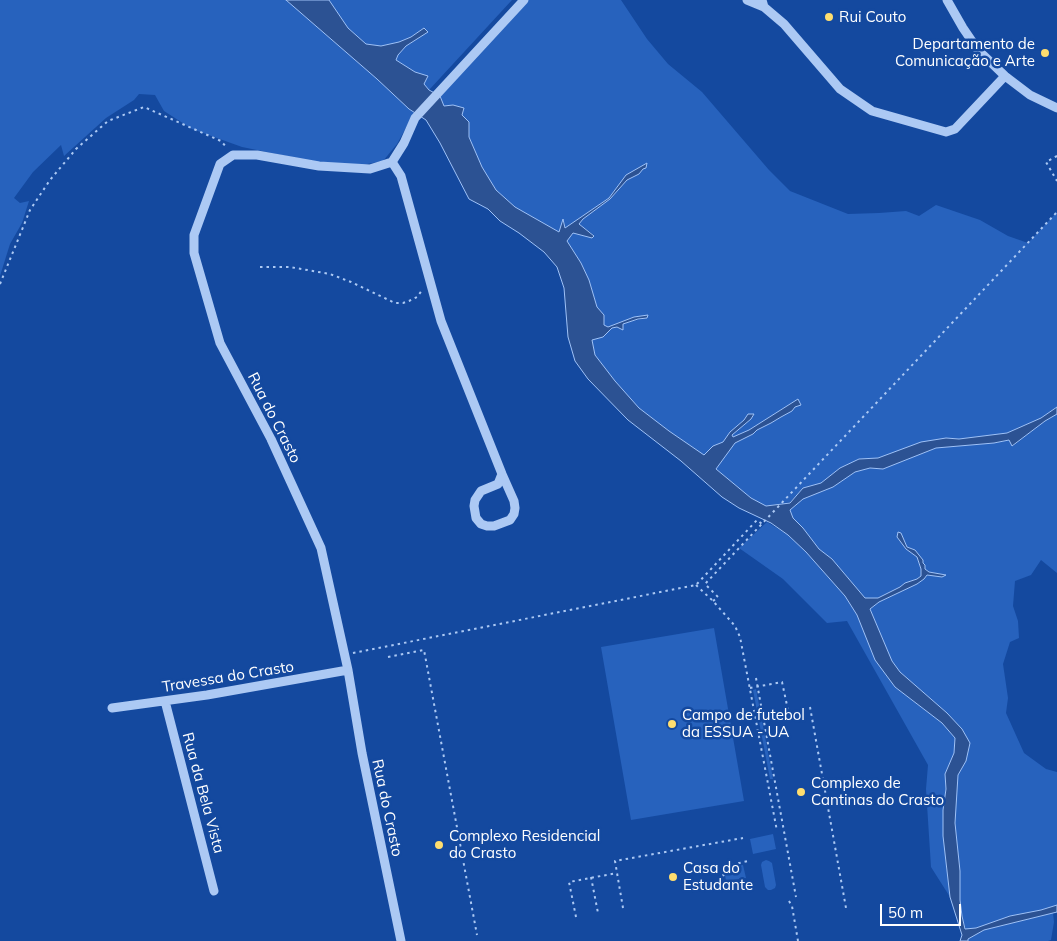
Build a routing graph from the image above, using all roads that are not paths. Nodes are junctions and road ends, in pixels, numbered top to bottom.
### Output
1 (524, 0) edge
2 (747, 0) edge
3 (947, 0) edge
4 (763, 3) edge
5 (1005, 76) junction
6 (1057, 108) edge
7 (392, 162) junction
8 (502, 474) junction
9 (348, 670) junction
10 (165, 701) junction
11 (112, 708) dead end
12 (214, 891) dead end
13 (401, 941) edge

1 - 7 street
2 - 4 street
3 - 5 street
4 - 5 street
5 - 6 street
7 - 8 street
7 - 9 street, Rua do Crasto
8 - 8 street
9 - 10 street, Travessa do Crasto
9 - 13 street, Rua do Crasto
10 - 11 street, Travessa do Crasto
10 - 12 street, Rua da Bela Vista

